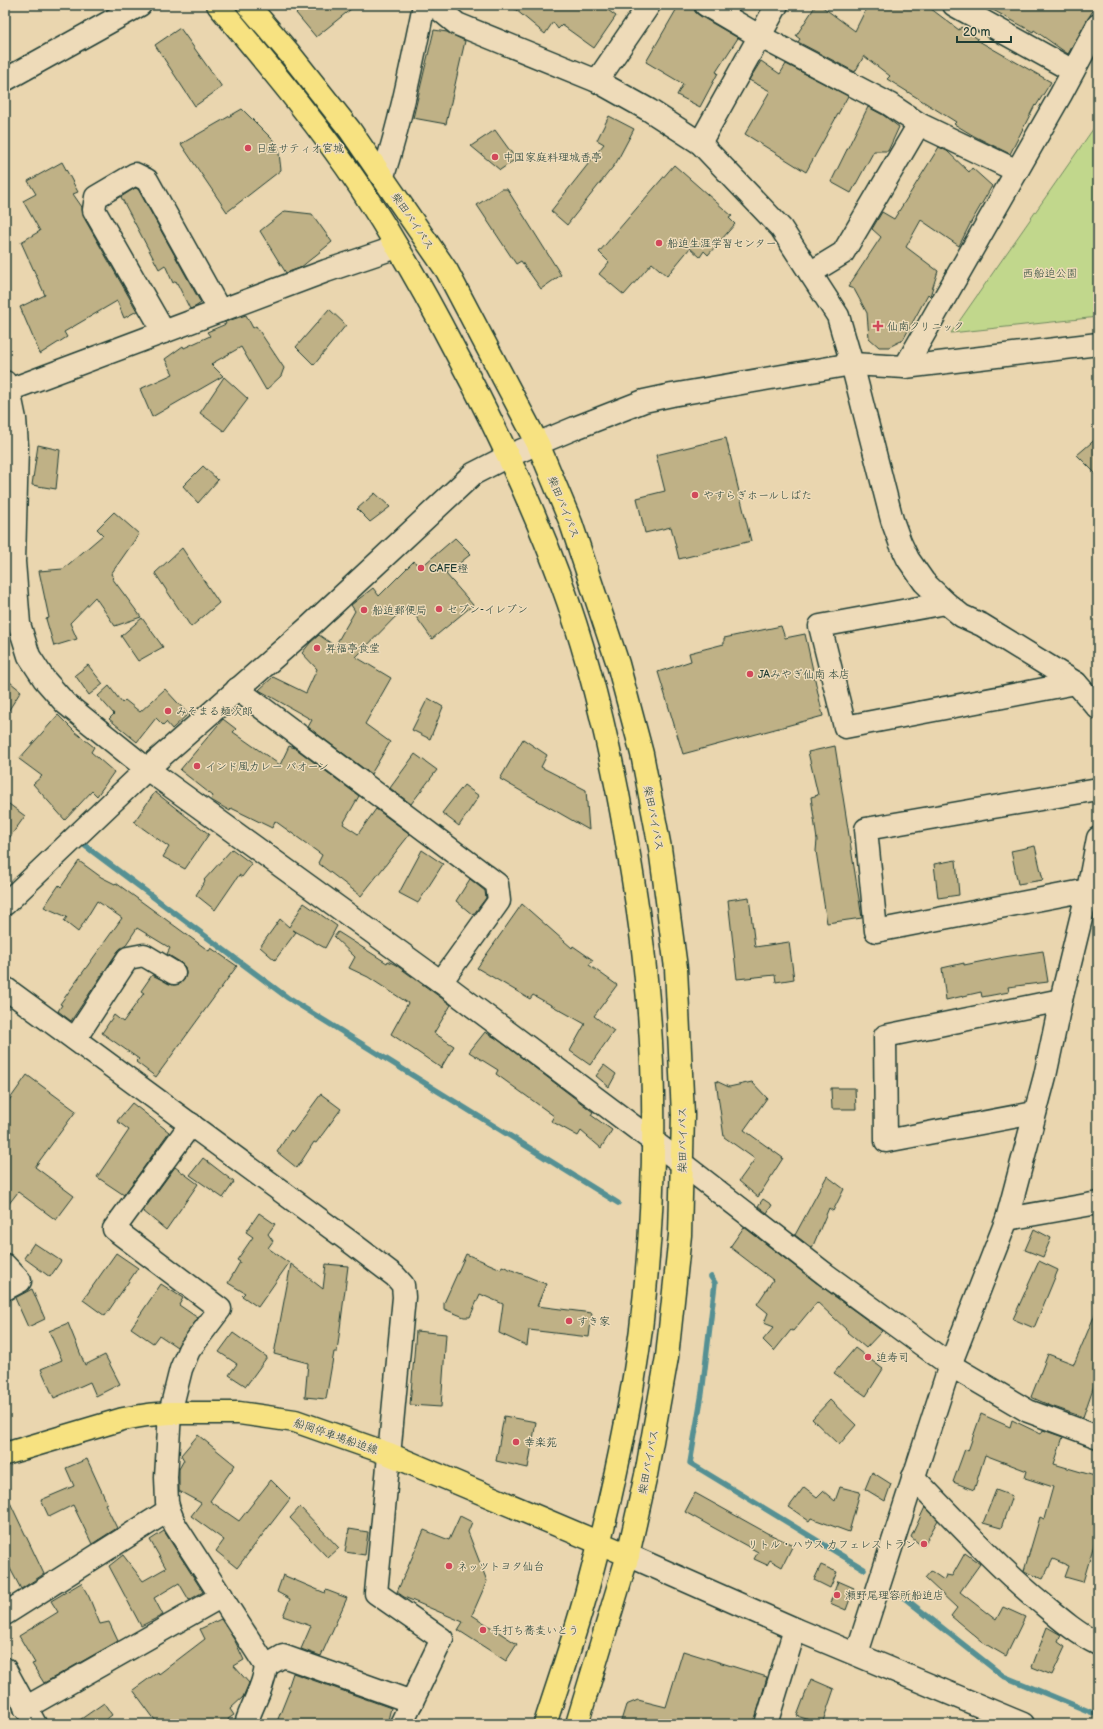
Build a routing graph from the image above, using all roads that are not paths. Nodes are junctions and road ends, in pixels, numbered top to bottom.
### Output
1 (140, 5) edge
2 (217, 5) edge
3 (248, 5) edge
4 (424, 5) edge
5 (434, 5) edge
6 (649, 5) edge
7 (706, 5) edge
8 (777, 5) edge
9 (954, 5) edge
10 (1098, 25) edge
11 (759, 36) junction
12 (1091, 53) edge
13 (1074, 71) junction
14 (5, 80) edge
15 (597, 81) junction
16 (919, 124) junction
17 (700, 143) junction
18 (1017, 171) junction
19 (382, 176) junction
20 (397, 247) junction
21 (810, 273) junction
22 (220, 311) junction
23 (164, 332) junction
24 (1098, 344) edge
25 (852, 364) junction
26 (905, 367) junction
27 (7, 386) edge
28 (538, 444) junction
29 (508, 456) junction
30 (946, 603) junction
31 (1076, 683) junction
32 (237, 689) junction
33 (1098, 708) edge
34 (147, 769) junction
35 (1098, 789) edge
36 (1098, 838) edge
37 (1088, 890) junction
38 (5, 904) edge
39 (174, 973) dead end
40 (441, 982) junction
41 (5, 988) edge
42 (1061, 1000) junction
43 (75, 1039) junction
44 (1034, 1113) junction
45 (191, 1124) junction
46 (654, 1141) junction
47 (682, 1163) junction
48 (1098, 1203) edge
49 (1007, 1219) junction
50 (5, 1265) edge
51 (5, 1289) edge
52 (950, 1365) junction
53 (170, 1413) junction
54 (1098, 1437) edge
55 (5, 1454) edge
56 (389, 1454) junction
57 (913, 1477) junction
58 (168, 1510) junction
59 (599, 1543) junction
60 (628, 1555) junction
61 (222, 1596) junction
62 (5, 1614) edge
63 (796, 1629) junction
64 (1098, 1644) edge
65 (857, 1653) junction
66 (266, 1666) junction
67 (5, 1669) edge
68 (412, 1702) junction
69 (30, 1716) edge
70 (246, 1724) edge
71 (401, 1724) edge
72 (545, 1724) edge
73 (577, 1724) edge
74 (766, 1724) edge
75 (1023, 1724) edge

1 - 14 street
2 - 20 main road
3 - 19 main road, 柴田バイパス
4 - 19 street
5 - 15 street
6 - 15 street
7 - 11 street
8 - 11 street
9 - 13 street
10 - 12 street
11 - 16 street
11 - 17 street
12 - 13 street
13 - 18 street
15 - 17 street
16 - 18 street
16 - 21 street
17 - 21 street
18 - 26 street
19 - 28 main road, 柴田バイパス
20 - 22 street
20 - 29 main road
21 - 25 street
22 - 23 street
22 - 23 street
23 - 27 street
24 - 26 street
25 - 26 street
25 - 28 street
25 - 30 street
27 - 34 street
28 - 29 street
28 - 47 main road, 柴田バイパス
29 - 32 street
29 - 46 main road
30 - 31 street
30 - 31 street
31 - 33 street
32 - 34 street
32 - 40 street
34 - 38 street
34 - 40 street
35 - 37 street
36 - 37 street
37 - 42 street
39 - 43 street
40 - 46 street
41 - 43 street
42 - 44 street
42 - 44 street
43 - 45 street
44 - 49 street
45 - 53 street
45 - 56 street
46 - 47 street
46 - 59 main road
47 - 52 street
47 - 60 main road, 柴田バイパス
48 - 49 street
49 - 52 street
50 - 51 street
52 - 54 street
52 - 57 street
53 - 55 main road, 船岡停車場船迫線
53 - 56 main road, 船岡停車場船迫線
53 - 58 street
56 - 59 main road, 船岡停車場船迫線
56 - 68 street
57 - 64 street
57 - 65 street
58 - 61 street
58 - 62 street
59 - 60 main road, 船岡停車場船迫線
59 - 72 main road
60 - 63 street
60 - 73 main road, 柴田バイパス
61 - 66 street
61 - 69 street
63 - 65 street
63 - 74 street
65 - 75 street
66 - 68 street
66 - 70 street
67 - 69 street
68 - 71 street

